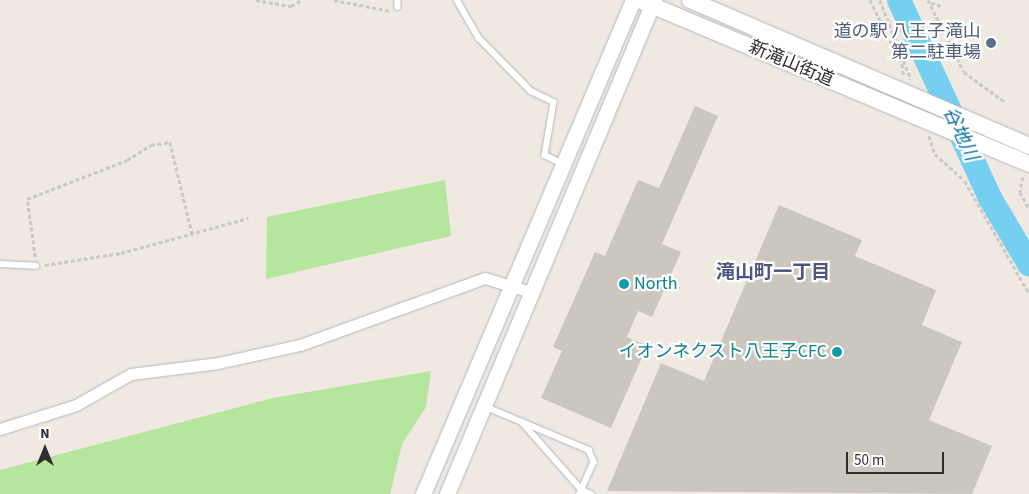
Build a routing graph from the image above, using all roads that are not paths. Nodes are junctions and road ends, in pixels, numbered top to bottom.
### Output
1 (456, 0) edge
2 (633, 0) edge
3 (690, 0) edge
4 (649, 2) edge
5 (1029, 146) edge
6 (1029, 164) edge
7 (564, 165) junction
8 (0, 264) edge
9 (36, 266) road end
10 (514, 284) junction
11 (534, 293) junction
12 (484, 406) junction
13 (520, 421) junction
14 (0, 429) edge
15 (426, 488) edge
16 (452, 492) edge
17 (581, 492) edge
18 (591, 494) edge

1 - 7 lane
2 - 7 street
3 - 5 main road, 新滝山街道
4 - 6 main road, 新滝山街道
4 - 11 street
7 - 10 street
8 - 9 lane
10 - 11 street
10 - 14 street
10 - 15 street
11 - 12 street
12 - 13 lane
12 - 16 street
13 - 17 lane
13 - 17 lane
15 - 16 street
17 - 18 lane

